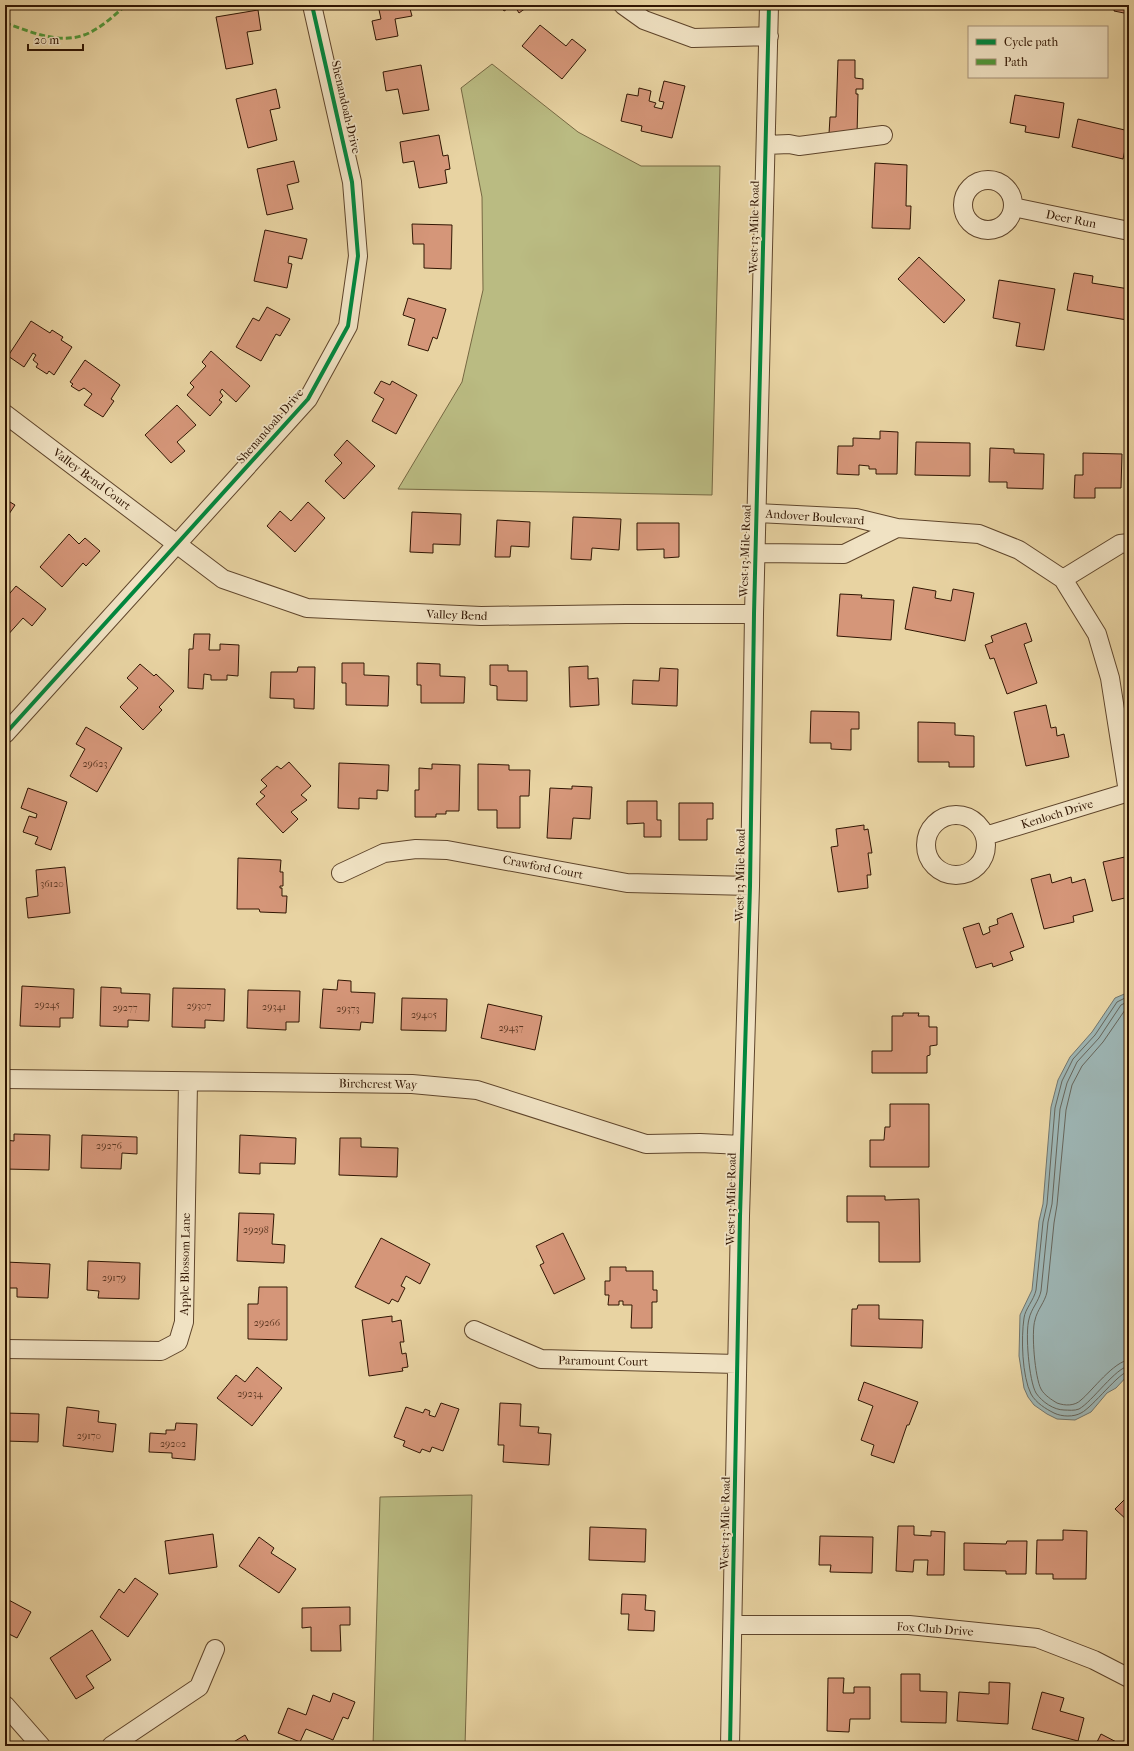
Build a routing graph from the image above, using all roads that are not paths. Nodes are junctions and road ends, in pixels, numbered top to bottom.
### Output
1 (312, 5) edge
2 (623, 5) edge
3 (770, 5) edge
4 (769, 36) junction
5 (883, 135) dead end
6 (766, 145) junction
7 (1013, 207) dead end
8 (1129, 231) edge
9 (5, 414) edge
10 (756, 513) junction
11 (897, 528) junction
12 (1129, 543) edge
13 (178, 544) junction
14 (756, 553) junction
15 (1063, 579) junction
16 (754, 614) junction
17 (5, 734) edge
18 (1129, 792) edge
19 (985, 836) dead end
20 (341, 873) dead end
21 (750, 886) junction
22 (5, 1079) edge
23 (188, 1082) junction
24 (742, 1145) junction
25 (474, 1330) dead end
26 (5, 1349) edge
27 (737, 1364) junction
28 (733, 1625) junction
29 (215, 1649) dead end
30 (1129, 1678) edge
31 (5, 1705) edge
32 (41, 1746) edge
33 (111, 1746) edge
34 (730, 1746) edge

1 - 13 street, Shenandoah Drive
2 - 4 street
3 - 4 street, West 13 Mile Road
4 - 6 street, West 13 Mile Road
5 - 6 street
6 - 10 street, West 13 Mile Road
7 - 8 street, Deer Run
9 - 13 street, Valley Bend Court
10 - 11 street, Andover Boulevard
10 - 14 street, West 13 Mile Road
11 - 14 street, Andover Boulevard
11 - 15 street, Andover Boulevard
12 - 15 street
13 - 16 street, Valley Bend
13 - 17 street, Shenandoah Drive
14 - 16 street, West 13 Mile Road
15 - 18 street, Andover Boulevard
16 - 21 street, West 13 Mile Road
18 - 19 street, Kenloch Drive
20 - 21 street, Crawford Court
21 - 24 street, West 13 Mile Road
22 - 23 street, Birchcrest Way
23 - 24 street, Birchcrest Way
23 - 26 street, Apple Blossom Lane
24 - 27 street, West 13 Mile Road
25 - 27 street, Paramount Court
27 - 28 street, West 13 Mile Road
28 - 30 street, Fox Club Drive
28 - 34 street, West 13 Mile Road
29 - 33 street
31 - 32 street

